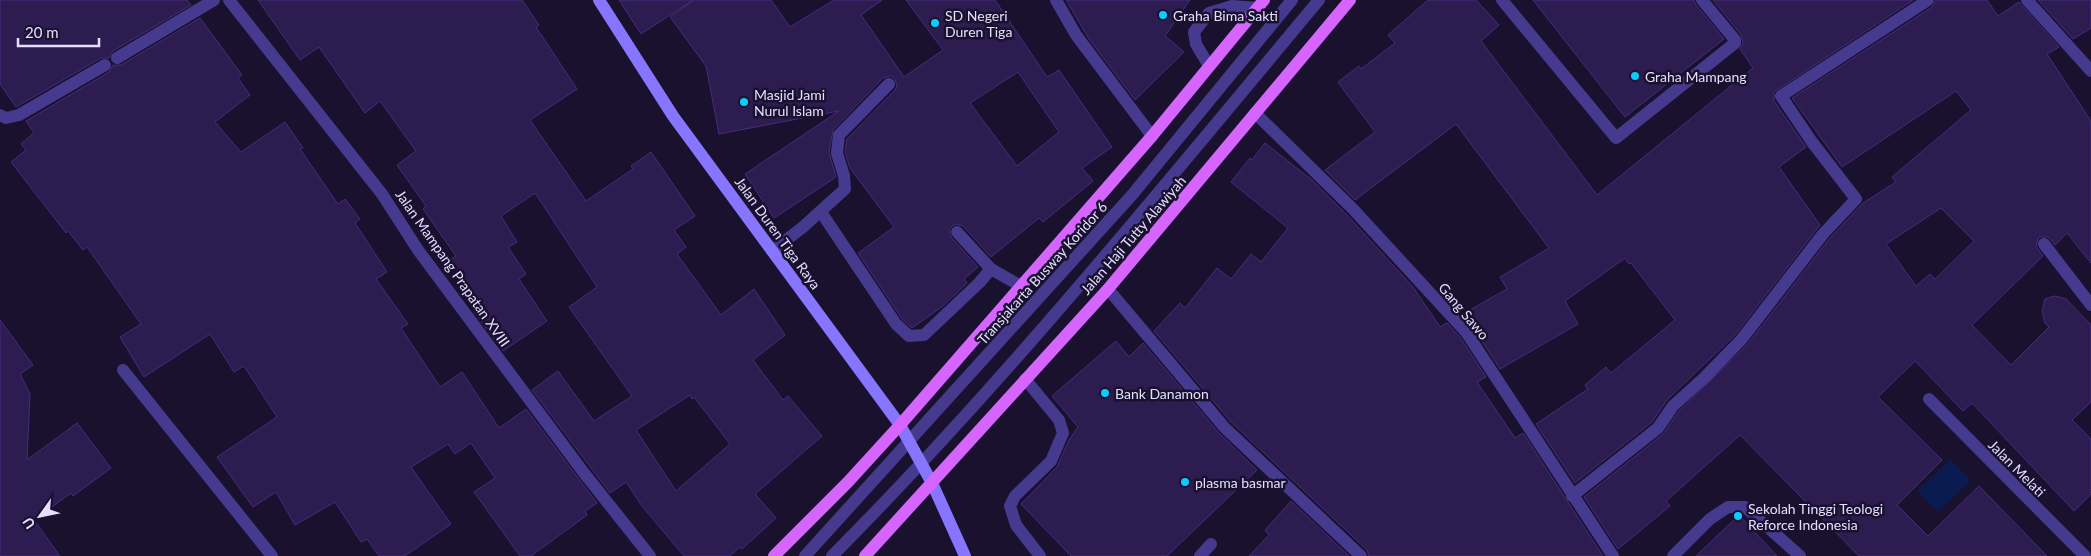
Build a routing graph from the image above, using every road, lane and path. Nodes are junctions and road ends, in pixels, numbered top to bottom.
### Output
1 (214, 0) edge
2 (229, 0) edge
3 (598, 0) edge
4 (1056, 0) edge
5 (1292, 0) edge
6 (1319, 0) edge
7 (1350, 0) edge
8 (1502, 0) edge
9 (1702, 0) edge
10 (1928, 0) edge
11 (2027, 0) edge
12 (1261, 4) edge
13 (117, 58) dead end
14 (104, 65) dead end
15 (1209, 66) junction
16 (2091, 71) edge
17 (889, 84) dead end
18 (1255, 113) junction
19 (0, 115) edge
20 (1152, 136) junction
21 (821, 212) junction
22 (957, 232) dead end
23 (2044, 244) dead end
24 (772, 251) junction
25 (991, 269) junction
26 (1021, 286) junction
27 (1108, 289) junction
28 (2091, 306) edge
29 (123, 370) dead end
30 (1025, 379) junction
31 (1929, 399) dead end
32 (900, 425) junction
33 (910, 442) junction
34 (921, 462) junction
35 (932, 483) junction
36 (1572, 496) junction
37 (1211, 544) dead end
38 (272, 556) edge
39 (650, 556) edge
40 (774, 556) edge
41 (805, 556) edge
42 (832, 556) edge
43 (865, 556) edge
44 (965, 556) edge
45 (1040, 556) edge
46 (1200, 556) edge
47 (1360, 556) edge
48 (1613, 556) edge
49 (1673, 556) edge
50 (1800, 556) edge
51 (2085, 556) edge

1 - 13 street
2 - 39 street, Jalan Mampang Prapatan XVIII
3 - 24 main road, Jalan Duren Tiga Raya
4 - 20 street
5 - 33 street, Transjakarta Busway Koridor 6
6 - 34 street
7 - 18 main road, Jalan Haji Tutty Alawiyah
8 - 9 street
10 - 36 street
11 - 16 street
12 - 15 main road
12 - 15 street
14 - 19 street
15 - 20 main road
17 - 21 street
18 - 27 main road, Jalan Haji Tutty Alawiyah
18 - 36 street, Gang Sawo
20 - 26 main road
21 - 24 street
21 - 25 street
22 - 25 street
23 - 28 street
24 - 32 main road, Jalan Duren Tiga Raya
25 - 26 street
26 - 32 main road
27 - 30 main road, Jalan Haji Tutty Alawiyah
27 - 47 street
29 - 38 street
30 - 35 main road, Jalan Haji Tutty Alawiyah
30 - 45 street
31 - 51 street, Jalan Melati
32 - 33 main road, Jalan Duren Tiga Raya
32 - 40 main road
33 - 34 main road, Jalan Duren Tiga Raya
33 - 41 street, Transjakarta Busway Koridor 6
34 - 35 main road, Jalan Duren Tiga Raya
34 - 42 street
35 - 43 main road, Jalan Haji Tutty Alawiyah
35 - 44 main road, Jalan Duren Tiga Raya
36 - 48 street, Gang Sawo
37 - 46 street
49 - 50 street

